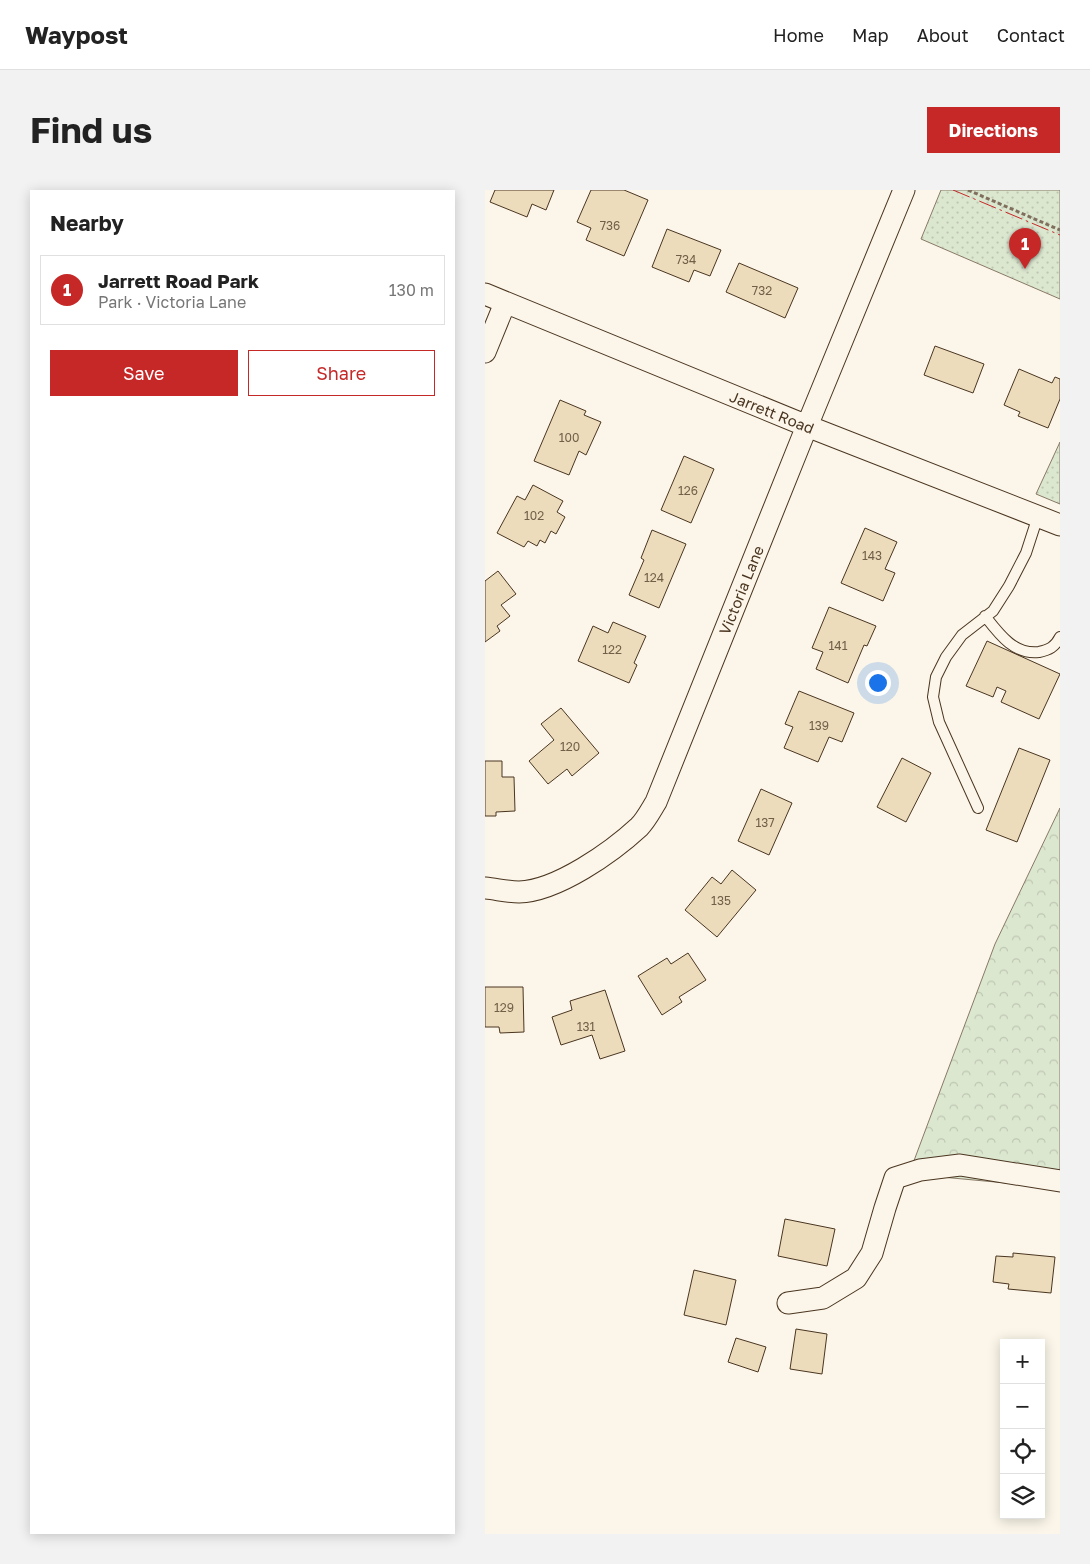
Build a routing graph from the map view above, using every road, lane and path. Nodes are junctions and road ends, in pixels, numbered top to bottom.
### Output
1 (904, 190) edge
2 (968, 190) edge
3 (1060, 230) edge
4 (485, 294) edge
5 (505, 303) junction
6 (485, 352) edge
7 (807, 426) junction
8 (1038, 516) junction
9 (1060, 525) edge
10 (985, 616) junction
11 (1060, 637) edge
12 (978, 808) dead end
13 (485, 888) edge
14 (1060, 1181) edge
15 (788, 1303) dead end

1 - 7 street, Victoria Lane
2 - 3 path
4 - 5 street, Jarrett Road
5 - 6 street
5 - 7 street, Jarrett Road
7 - 8 street, Jarrett Road
7 - 13 street, Victoria Lane
8 - 9 street, Jarrett Road
8 - 10 lane
10 - 11 lane
10 - 12 lane
14 - 15 street

